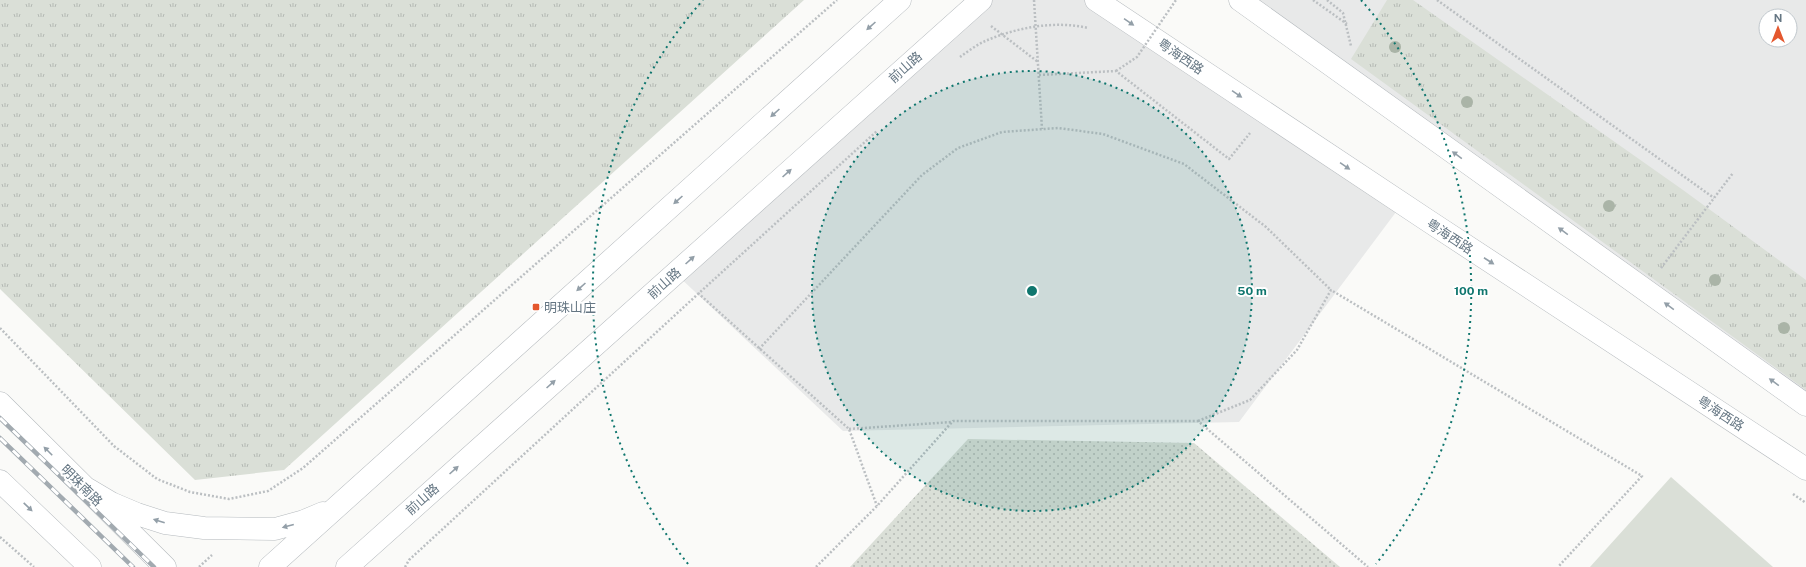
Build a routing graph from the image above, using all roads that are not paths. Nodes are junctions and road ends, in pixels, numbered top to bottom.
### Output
1 (900, 0) edge
2 (1096, 0) edge
3 (1240, 0) edge
4 (976, 5) edge
5 (0, 403) edge
6 (1806, 405) edge
7 (1806, 469) edge
8 (0, 480) edge
9 (84, 487) junction
10 (348, 497) junction
11 (384, 534) junction
12 (58, 536) junction
13 (79, 567) edge
14 (90, 567) edge
15 (165, 567) edge
16 (270, 567) edge
17 (347, 567) edge
18 (370, 567) edge

1 -> 10 main road
2 -> 7 main road, 粤海西路
6 -> 3 main road
11 -> 4 main road, 前山路
9 -> 5 main road, 明珠南路
8 -> 12 main road
10 -> 9 main road
9 - 15 main road, 明珠南路
10 - 16 main road
11 - 17 main road, 前山路
11 - 18 main road
12 - 13 main road
12 - 14 main road

